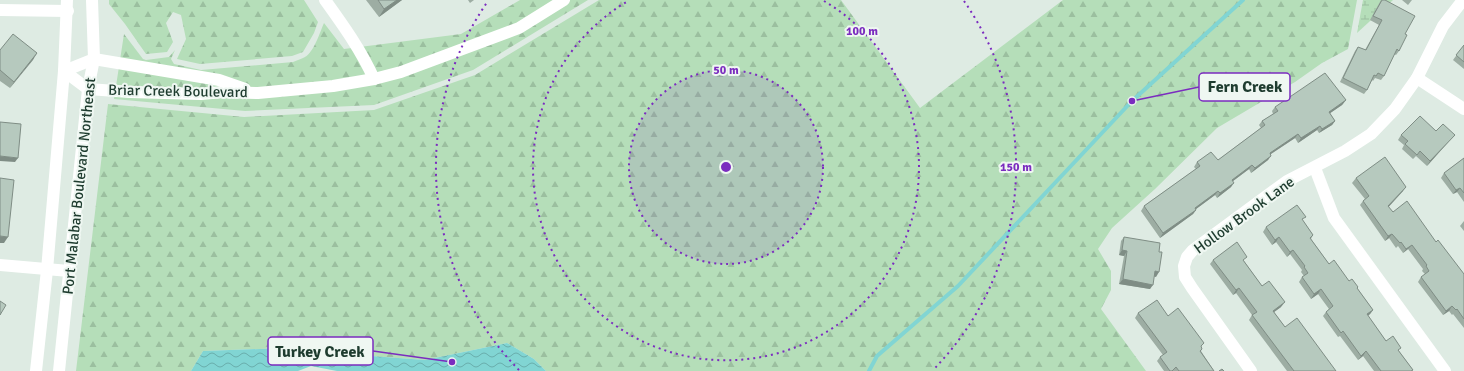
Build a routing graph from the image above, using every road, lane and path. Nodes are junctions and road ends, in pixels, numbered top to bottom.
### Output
1 (92, 0) edge
2 (325, 0) edge
3 (564, 0) edge
4 (1463, 0) edge
5 (67, 6) edge
6 (0, 10) edge
7 (94, 59) junction
8 (64, 71) junction
9 (374, 78) junction
10 (1417, 78) junction
11 (88, 89) junction
12 (258, 93) junction
13 (1464, 109) edge
14 (1315, 168) junction
15 (0, 265) edge
16 (48, 270) junction
17 (69, 272) junction
18 (36, 371) edge
19 (59, 371) edge
20 (1251, 371) edge
21 (1445, 371) edge

1 - 7 street, Port Malabar Boulevard Northeast
2 - 9 street
3 - 9 street, Briar Creek Boulevard
4 - 10 street, Hollow Brook Lane
5 - 6 street
5 - 8 street, Port Malabar Boulevard Northeast
7 - 8 street
7 - 11 street, Port Malabar Boulevard Northeast
7 - 12 street, Briar Creek Boulevard
8 - 11 street, Briar Creek Boulevard
8 - 16 street, Port Malabar Boulevard Northeast
9 - 12 street, Briar Creek Boulevard
10 - 13 street
10 - 14 street, Hollow Brook Lane
11 - 12 street, Briar Creek Boulevard
11 - 17 street, Port Malabar Boulevard Northeast
14 - 20 street, Hollow Brook Lane
14 - 21 street
15 - 16 street
16 - 17 street
16 - 18 street, Port Malabar Boulevard Northeast
17 - 19 street, Port Malabar Boulevard Northeast

